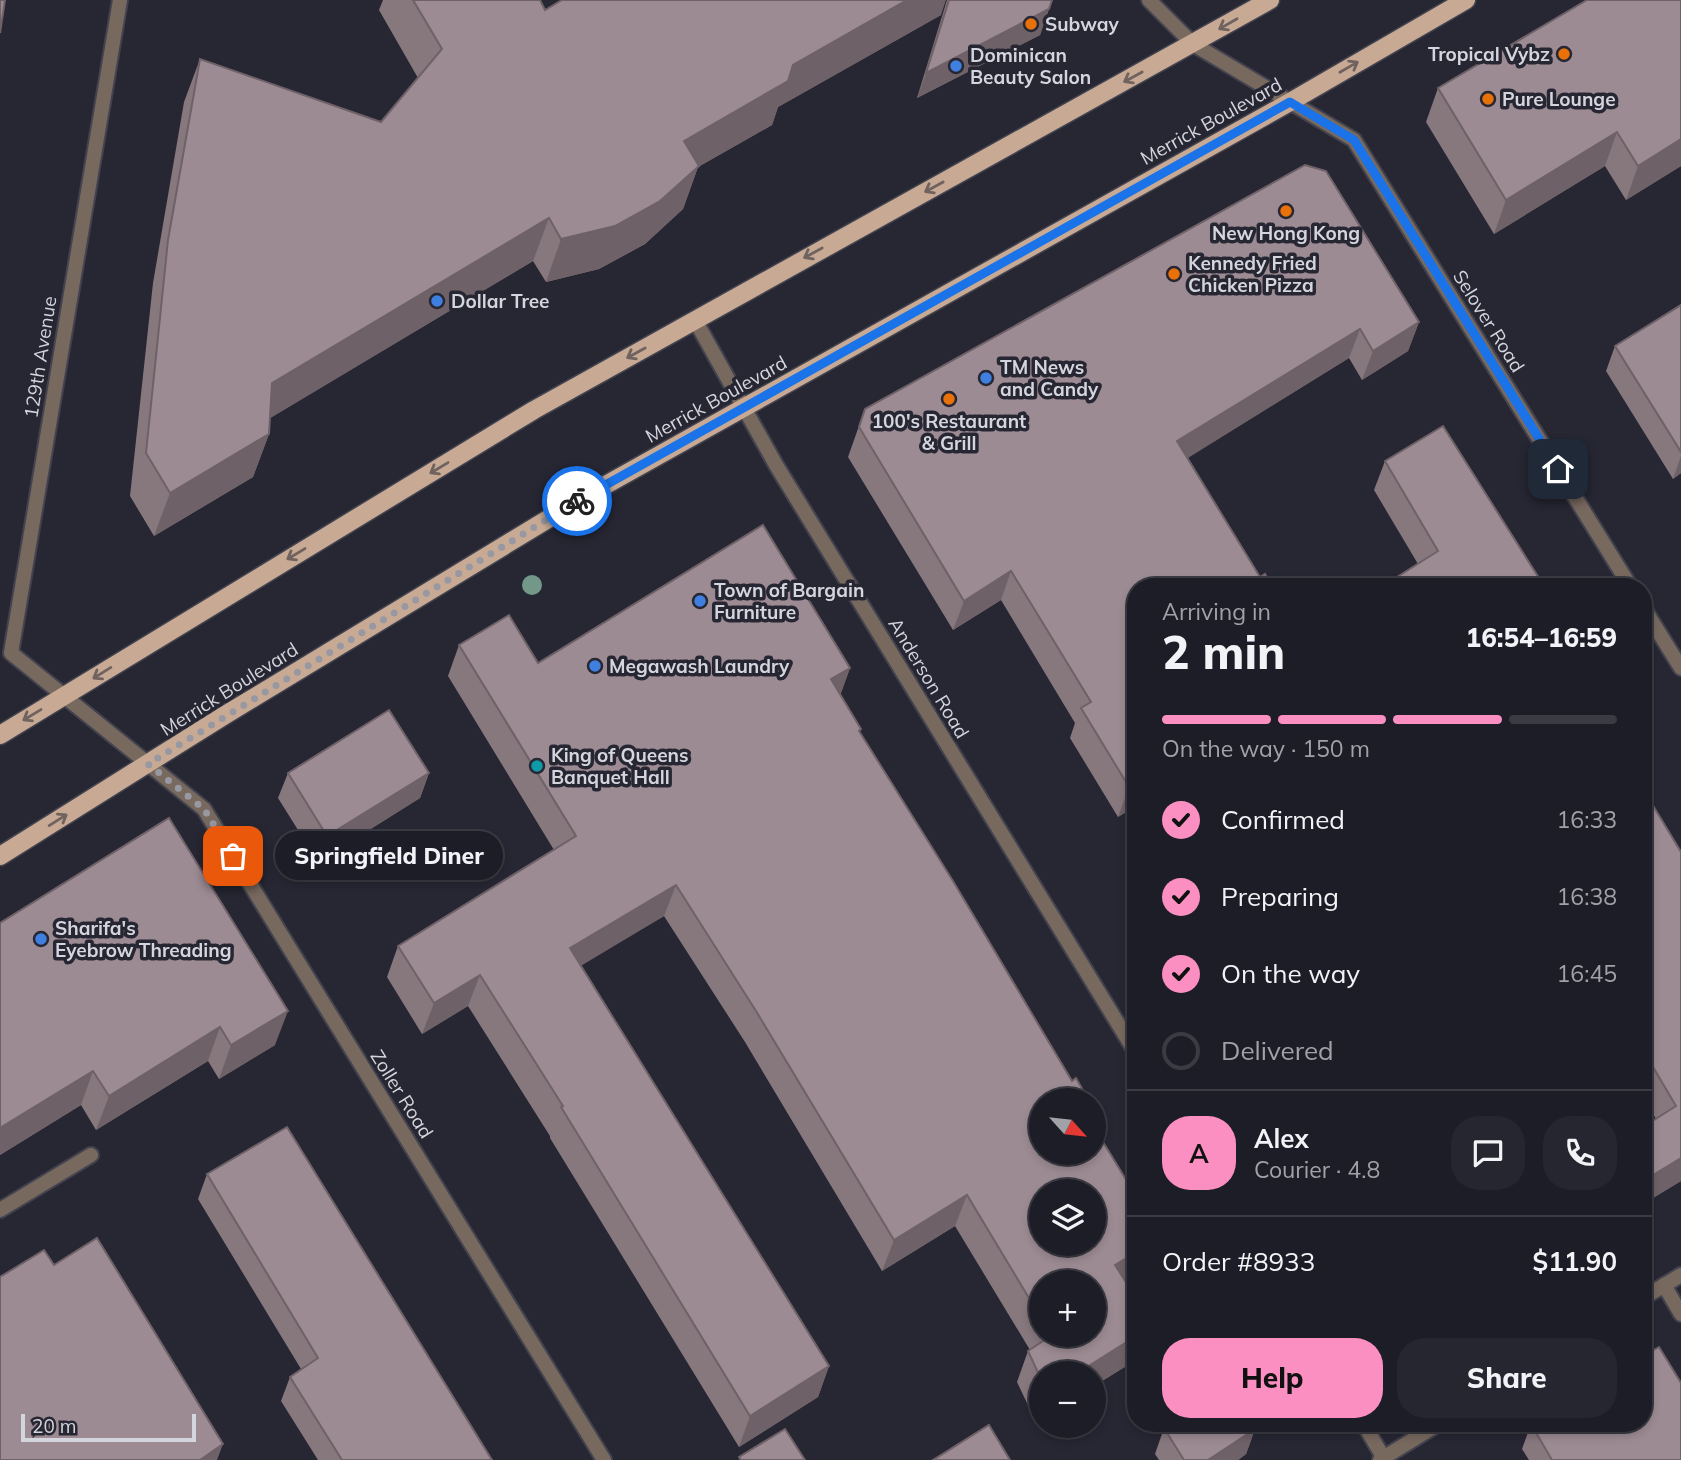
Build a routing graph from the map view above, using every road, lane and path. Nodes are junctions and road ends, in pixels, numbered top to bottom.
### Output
1 (120, 0) edge
2 (1149, 0) edge
3 (1270, 0) edge
4 (1466, 0) edge
5 (1193, 44) junction
6 (1290, 102) junction
7 (695, 320) junction
8 (744, 407) junction
9 (1625, 578) edge
10 (1652, 621) edge
11 (1681, 668) edge
12 (64, 696) junction
13 (0, 735) edge
14 (148, 764) junction
15 (0, 856) edge
16 (1127, 1038) edge
17 (91, 1156) dead end
18 (0, 1210) edge
19 (1681, 1275) edge
20 (1664, 1285) junction
21 (1652, 1292) edge
22 (1681, 1314) edge
23 (1368, 1432) edge
24 (1426, 1432) edge
25 (1383, 1459) edge
26 (604, 1460) edge

1 - 12 street, 129th Avenue
2 - 5 street, Selover Road
3 -> 5 main road
6 -> 4 main road, Merrick Boulevard
5 - 6 street, Selover Road
5 -> 7 main road
6 - 8 main road, Merrick Boulevard
6 - 9 street, Selover Road
7 - 8 street, Anderson Road
7 -> 12 main road
8 - 14 main road, Merrick Boulevard
8 - 16 street, Anderson Road
10 - 11 street
12 -> 13 main road
12 - 14 street, Zoller Road
15 -> 14 main road, Merrick Boulevard
14 - 26 street, Zoller Road
17 - 18 street
19 - 20 street
20 - 21 street
20 - 22 street
23 - 25 street
24 - 25 street

